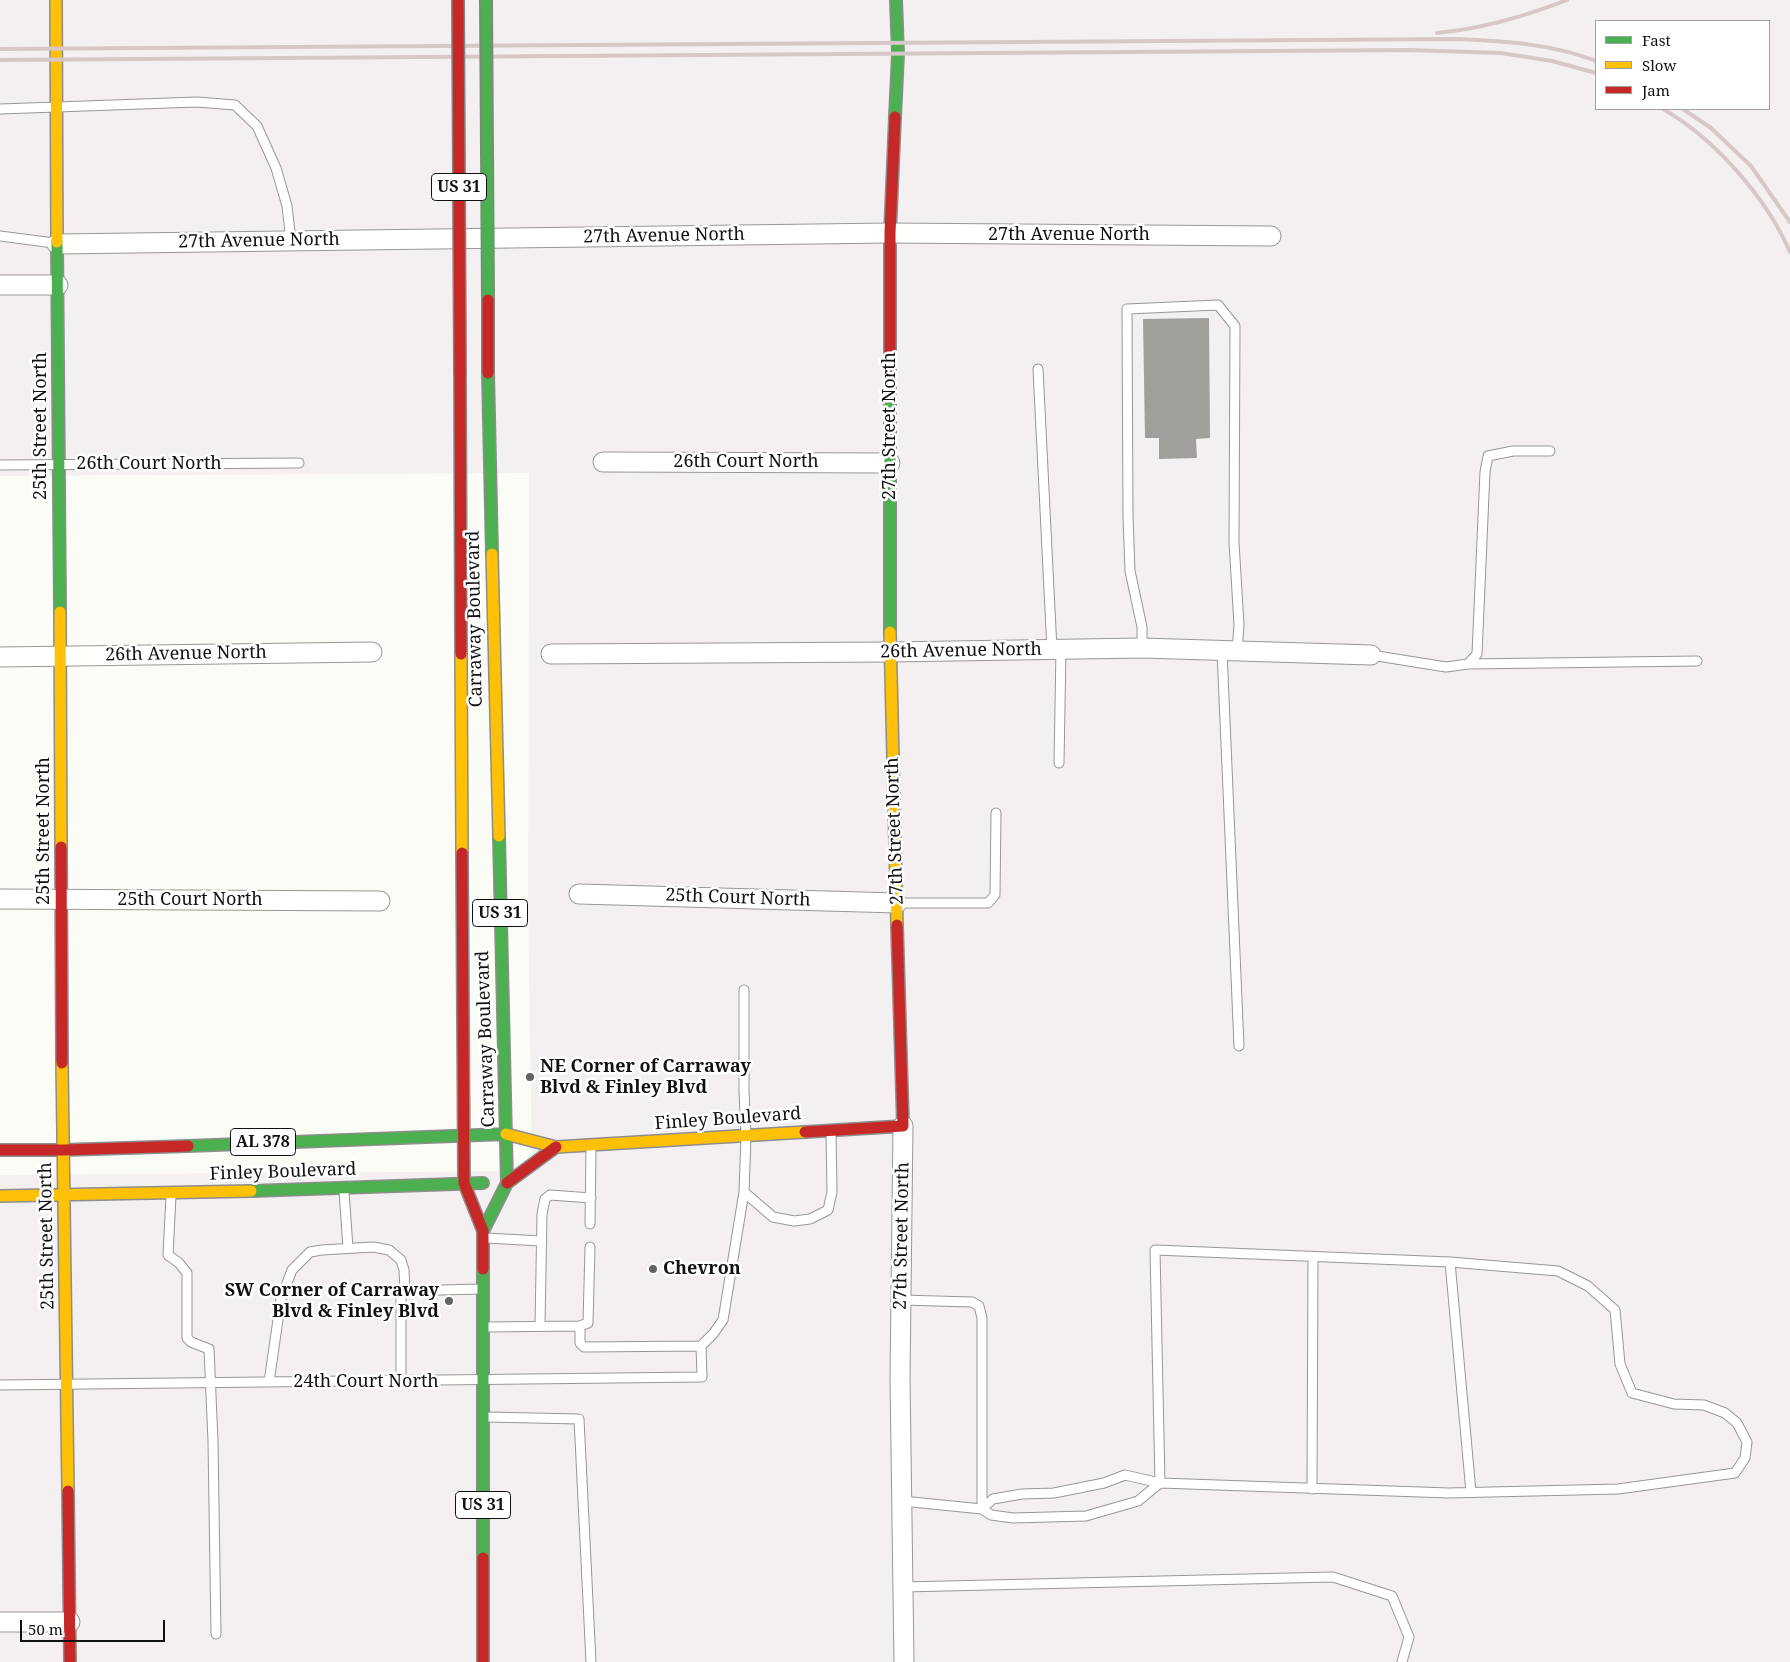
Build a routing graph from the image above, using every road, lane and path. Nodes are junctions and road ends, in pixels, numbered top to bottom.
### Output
1 (56, 0) edge
2 (458, 0) edge
3 (486, 0) edge
4 (896, 0) edge
5 (57, 108) junction
6 (0, 109) edge
7 (890, 233) junction
8 (0, 236) edge
9 (1272, 236) dead end
10 (290, 241) junction
11 (57, 244) junction
12 (0, 285) edge
13 (58, 285) junction
14 (1038, 369) dead end
15 (1550, 451) dead end
16 (603, 462) dead end
17 (299, 463) dead end
18 (890, 463) junction
19 (59, 464) junction
20 (0, 465) edge
21 (1142, 648) junction
22 (1056, 650) junction
23 (1230, 651) junction
24 (372, 652) dead end
25 (890, 652) junction
26 (551, 654) dead end
27 (1371, 655) joint
28 (60, 656) junction
29 (0, 657) edge
30 (1697, 661) dead end
31 (1468, 664) junction
32 (1059, 762) dead end
33 (996, 813) dead end
34 (579, 894) dead end
35 (0, 899) edge
36 (62, 900) junction
37 (380, 901) dead end
38 (897, 903) junction
39 (744, 990) dead end
40 (1239, 1046) dead end
41 (903, 1126) junction
42 (831, 1131) junction
43 (506, 1134) junction
44 (463, 1135) junction
45 (746, 1136) junction
46 (592, 1145) junction
47 (556, 1148) junction
48 (0, 1150) edge
49 (63, 1150) junction
50 (464, 1183) junction
51 (506, 1183) junction
52 (344, 1188) junction
53 (744, 1192) junction
54 (171, 1193) junction
55 (64, 1195) junction
56 (0, 1196) edge
57 (591, 1198) junction
58 (590, 1224) dead end
59 (483, 1235) junction
60 (541, 1241) junction
61 (590, 1247) dead end
62 (348, 1248) junction
63 (1314, 1258) junction
64 (1450, 1262) junction
65 (483, 1289) junction
66 (405, 1291) junction
67 (901, 1300) junction
68 (540, 1326) junction
69 (580, 1326) junction
70 (484, 1327) junction
71 (701, 1346) junction
72 (401, 1381) junction
73 (484, 1381) junction
74 (269, 1382) junction
75 (211, 1383) junction
76 (66, 1384) junction
77 (0, 1385) edge
78 (484, 1417) junction
79 (1160, 1484) junction
80 (1312, 1489) junction
81 (1472, 1492) junction
82 (902, 1501) junction
83 (982, 1509) junction
84 (903, 1586) junction
85 (0, 1622) edge
86 (70, 1622) junction
87 (216, 1634) dead end
88 (70, 1662) edge
89 (483, 1662) edge
90 (591, 1662) edge
91 (904, 1662) edge
92 (1402, 1662) edge

1 - 5 main road, 25th Street North
2 - 44 main road, Carraway Boulevard / US 31, bridge
3 - 43 main road, Carraway Boulevard / US 31, bridge
4 - 7 main road, 27th Street North
5 - 6 lane
5 - 10 lane
5 - 11 main road, 25th Street North
7 - 9 street, 27th Avenue North
7 - 10 street, 27th Avenue North
7 - 18 main road, 27th Street North
8 - 11 lane
10 - 11 street, 27th Avenue North
11 - 13 main road, 25th Street North
12 - 13 street
13 - 19 main road, 25th Street North
14 - 22 lane
15 - 31 lane
16 - 18 street, 26th Court North
17 - 19 lane, 26th Court North
18 - 25 main road, 27th Street North
19 - 20 lane, 26th Court North
19 - 28 main road, 25th Street North
21 - 22 street, 26th Avenue North
21 - 23 street, 26th Avenue North
21 - 23 lane
22 - 25 street, 26th Avenue North
22 - 32 lane
23 - 27 street, 26th Avenue North
23 - 40 lane
24 - 28 street, 26th Avenue North
25 - 26 street, 26th Avenue North
25 - 38 main road, 27th Street North
27 - 31 lane
28 - 29 street, 26th Avenue North
28 - 36 main road, 25th Street North
30 - 31 lane
33 - 38 lane
34 - 38 street, 25th Court North
35 - 36 street, 25th Court North
36 - 37 street, 25th Court North
36 - 49 main road, 25th Street North
38 - 41 main road, 27th Street North
39 - 45 lane
41 - 42 main road, Finley Boulevard
41 - 67 street, 27th Street North
42 - 45 main road, Finley Boulevard
42 - 53 lane
43 - 44 main road, Finley Boulevard / AL 378
43 - 47 main road, Finley Boulevard
43 - 51 main road, Carraway Boulevard / US 31
44 - 49 main road, Finley Boulevard / AL 378
44 - 50 main road, Carraway Boulevard / US 31
45 - 46 main road, Finley Boulevard
45 - 53 lane
46 - 47 main road, Finley Boulevard
46 - 57 lane
47 - 51 main road
48 - 49 main road, Finley Boulevard / AL 378
49 - 55 main road, 25th Street North
50 - 51 main road, Finley Boulevard
50 - 52 main road, Finley Boulevard
50 - 59 main road, Carraway Boulevard / US 31
51 - 59 main road, Carraway Boulevard / US 31
52 - 54 main road, Finley Boulevard
52 - 62 lane
53 - 71 lane
54 - 55 main road, Finley Boulevard
54 - 75 lane
55 - 56 main road, Finley Boulevard
55 - 76 main road, 25th Street North
57 - 58 lane
57 - 60 lane
59 - 60 lane
59 - 65 main road, Carraway Boulevard / US 31
60 - 68 lane
61 - 69 lane
62 - 66 lane
62 - 74 lane
63 - 64 lane
63 - 79 lane
63 - 80 lane
64 - 81 lane
64 - 81 lane
65 - 66 lane
65 - 70 main road, Carraway Boulevard / US 31
66 - 72 lane
67 - 82 street, 27th Street North
67 - 83 lane
68 - 69 lane
68 - 70 lane
69 - 71 lane
70 - 73 main road, Carraway Boulevard / US 31
71 - 73 lane, 24th Court North
72 - 73 lane, 24th Court North
72 - 74 lane, 24th Court North
73 - 78 main road, Carraway Boulevard / US 31
74 - 75 lane, 24th Court North
75 - 76 lane, 24th Court North
75 - 87 lane
76 - 77 lane, 24th Court North
76 - 86 main road, 25th Street North
78 - 89 main road, Carraway Boulevard / US 31
78 - 90 lane
79 - 80 lane
79 - 83 lane
79 - 83 lane
80 - 81 lane
82 - 83 lane
82 - 84 street, 27th Street North
84 - 91 street, 27th Street North
84 - 92 lane
85 - 86 street
86 - 88 main road, 25th Street North

